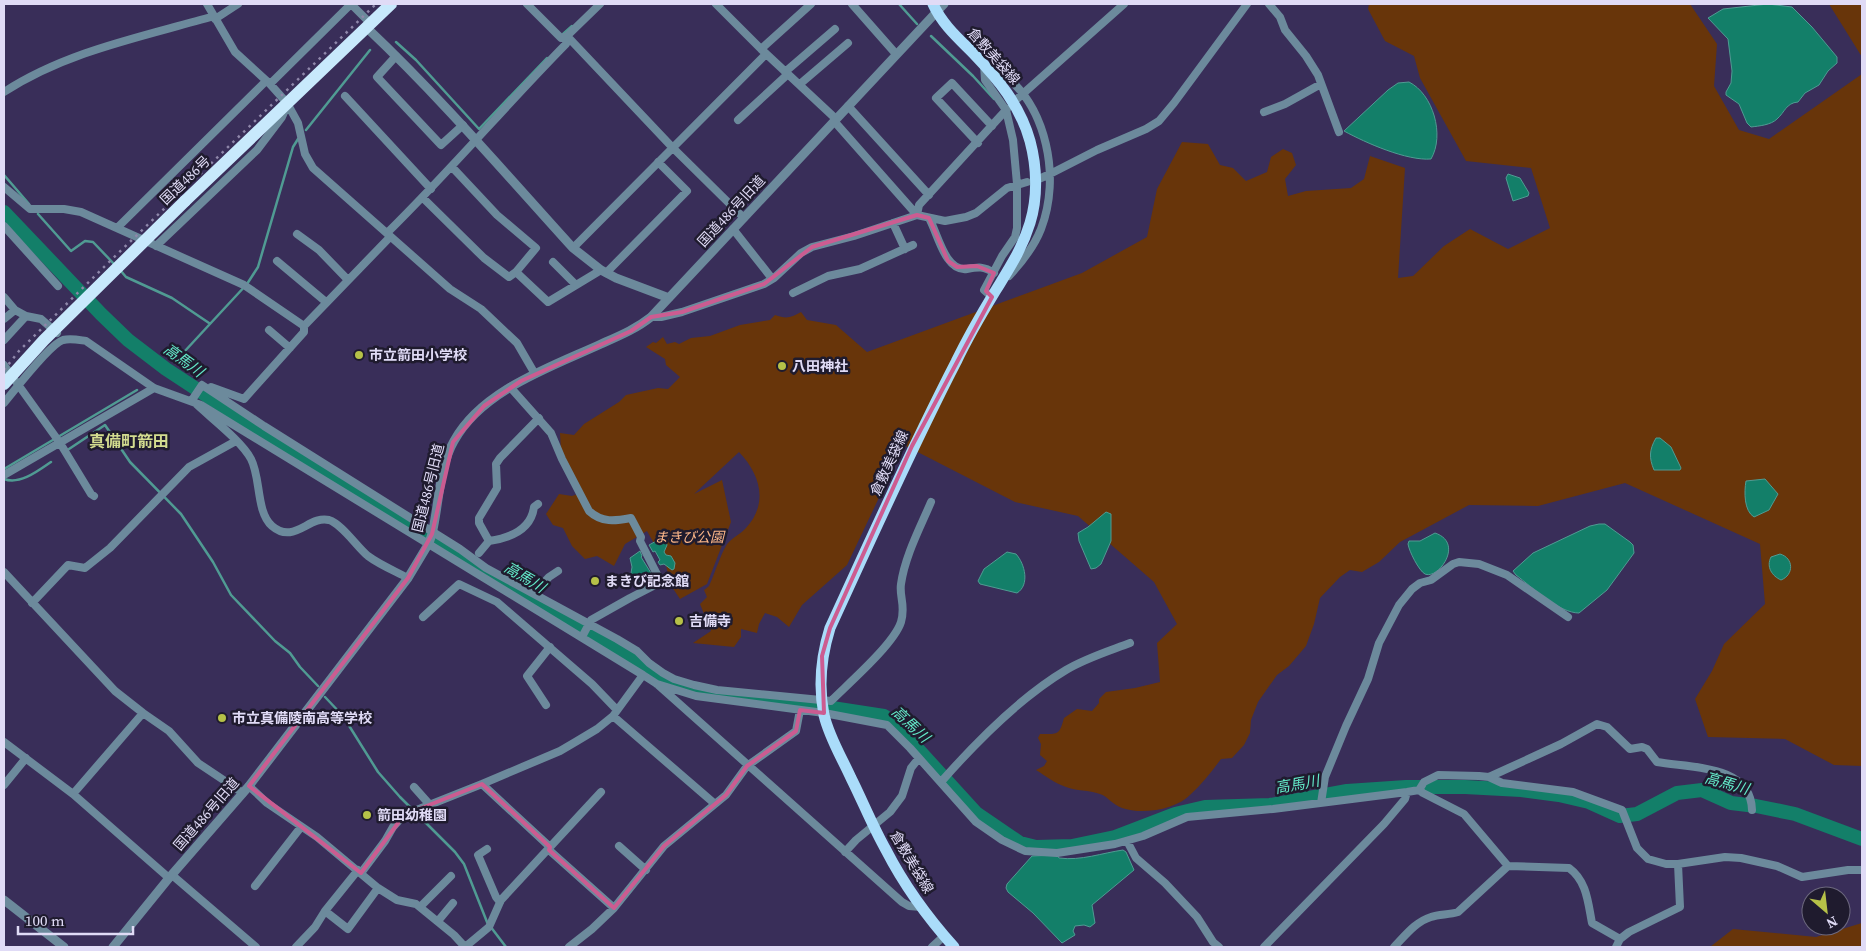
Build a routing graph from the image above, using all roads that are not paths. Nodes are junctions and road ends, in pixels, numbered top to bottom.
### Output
1 (207, 4) edge
2 (238, 4) edge
3 (351, 4) edge
4 (391, 4) edge
5 (527, 4) edge
6 (600, 4) edge
7 (716, 4) edge
8 (811, 4) edge
9 (852, 4) edge
10 (1124, 4) edge
11 (1247, 4) edge
12 (1269, 4) edge
13 (938, 6) edge
14 (214, 18) junction
15 (369, 26) junction
16 (835, 29) dead end
17 (564, 38) junction
18 (848, 43) dead end
19 (763, 52) junction
20 (896, 54) junction
21 (396, 56) junction
22 (984, 65) junction
23 (787, 73) junction
24 (268, 83) junction
25 (800, 84) junction
26 (1321, 84) junction
27 (4, 92) edge
28 (345, 96) dead end
29 (1020, 97) junction
30 (287, 103) junction
31 (848, 106) junction
32 (1007, 109) junction
33 (1264, 112) dead end
34 (738, 120) dead end
35 (835, 120) junction
36 (462, 125) junction
37 (992, 126) junction
38 (1339, 132) dead end
39 (476, 140) junction
40 (978, 142) junction
41 (672, 147) junction
42 (658, 162) junction
43 (452, 167) junction
44 (1050, 174) junction
45 (1041, 178) dead end
46 (1027, 182) dead end
47 (1017, 184) junction
48 (4, 187) edge
49 (431, 189) junction
50 (928, 195) junction
51 (422, 198) junction
52 (917, 215) junction
53 (744, 218) junction
54 (929, 218) junction
55 (893, 223) junction
56 (4, 226) edge
57 (117, 228) junction
58 (734, 229) junction
59 (297, 234) dead end
60 (389, 235) junction
61 (913, 245) dead end
62 (156, 246) junction
63 (573, 248) junction
64 (905, 249) junction
65 (278, 261) dead end
66 (553, 262) dead end
67 (603, 271) junction
68 (516, 272) junction
69 (994, 273) junction
70 (774, 278) junction
71 (348, 280) junction
72 (576, 285) junction
73 (58, 286) dead end
74 (998, 286) junction
75 (793, 294) dead end
76 (992, 296) junction
77 (4, 298) edge
78 (669, 298) junction
79 (326, 302) junction
80 (14, 310) junction
81 (26, 316) junction
82 (651, 316) junction
83 (4, 318) edge
84 (304, 326) junction
85 (269, 330) dead end
86 (4, 340) edge
87 (62, 340) junction
88 (290, 348) junction
89 (4, 365) edge
90 (535, 374) junction
91 (4, 384) edge
92 (18, 386) junction
93 (201, 386) junction
94 (510, 387) junction
95 (154, 388) junction
96 (193, 399) junction
97 (4, 403) edge
98 (539, 418) junction
99 (236, 441) junction
100 (61, 445) junction
101 (4, 475) edge
102 (94, 496) dead end
103 (931, 502) dead end
104 (538, 504) dead end
105 (431, 537) junction
106 (489, 541) junction
107 (460, 549) junction
108 (479, 553) junction
109 (486, 568) junction
110 (558, 571) dead end
111 (4, 572) edge
112 (408, 578) junction
113 (534, 593) junction
114 (32, 603) junction
115 (423, 617) dead end
116 (1568, 617) dead end
117 (585, 631) junction
118 (1130, 643) dead end
119 (550, 647) junction
120 (643, 674) junction
121 (657, 684) junction
122 (546, 705) dead end
123 (823, 706) junction
124 (800, 710) junction
125 (143, 713) junction
126 (615, 713) junction
127 (4, 742) edge
128 (26, 758) junction
129 (919, 758) junction
130 (747, 766) junction
131 (1489, 777) junction
132 (943, 779) junction
133 (482, 784) junction
134 (4, 785) edge
135 (414, 787) dead end
136 (246, 790) junction
137 (1419, 790) junction
138 (601, 792) dead end
139 (1406, 792) junction
140 (73, 794) junction
141 (1321, 803) junction
142 (715, 804) junction
143 (430, 805) junction
144 (1752, 810) dead end
145 (874, 825) junction
146 (301, 827) junction
147 (1127, 841) junction
148 (619, 846) dead end
149 (487, 849) dead end
150 (549, 849) junction
151 (845, 852) junction
152 (1678, 864) junction
153 (1508, 866) junction
154 (646, 870) junction
155 (1862, 870) edge
156 (360, 872) junction
157 (170, 876) junction
158 (451, 876) dead end
159 (255, 886) dead end
160 (378, 888) junction
161 (4, 900) edge
162 (500, 902) junction
163 (453, 903) dead end
164 (420, 907) junction
165 (921, 907) junction
166 (614, 908) junction
167 (325, 912) junction
168 (438, 921) junction
169 (944, 936) junction
170 (1620, 939) junction
171 (64, 947) edge
172 (113, 947) edge
173 (256, 947) edge
174 (296, 947) edge
175 (465, 947) edge
176 (569, 947) edge
177 (932, 947) edge
178 (954, 947) edge
179 (1219, 947) edge
180 (1264, 947) edge
181 (1394, 947) edge
182 (1616, 947) edge

1 - 14 street
2 - 14 street
3 - 15 street
3 - 24 street
4 - 15 highway, 国道486号
5 - 17 street
6 - 17 street
7 - 19 street
8 - 19 street
9 - 20 street
10 - 29 street
11 - 44 street
12 - 26 street
13 - 20 street, 国道486号旧道
13 - 22 main road, 倉敷美袋線
14 - 24 street
14 - 27 street
15 - 21 street
15 - 30 highway, 国道486号
16 - 23 street
17 - 39 street
17 - 41 street
18 - 25 street
19 - 23 street
19 - 41 street
20 - 31 street, 国道486号旧道
21 - 36 street
21 - 36 street
22 - 29 street
22 - 32 street
22 - 74 main road, 倉敷美袋線
23 - 25 street
23 - 34 street
24 - 30 street
24 - 57 street
25 - 35 street
26 - 33 street
26 - 38 street
28 - 49 street
29 - 44 street
30 - 60 street
30 - 62 street
30 - 91 highway, 国道486号, bridge
31 - 35 street, 国道486号旧道
31 - 50 street
32 - 37 street
32 - 47 street
35 - 52 street
35 - 53 street, 国道486号旧道
36 - 39 street
37 - 40 street
37 - 40 street
39 - 43 street
39 - 63 street
40 - 50 street
41 - 42 street
41 - 53 street
42 - 63 street
42 - 67 street
43 - 49 street
43 - 68 street
44 - 45 street
44 - 74 street
46 - 47 street
47 - 54 street
47 - 69 street
48 - 57 street
49 - 51 street
50 - 52 street
51 - 60 street
51 - 68 street
52 - 54 street
52 - 55 street
53 - 58 street, 国道486号旧道
54 - 69 street
55 - 64 street
55 - 70 street
56 - 73 street
57 - 62 street
58 - 70 street
58 - 78 street, 国道486号旧道
59 - 71 street
60 - 71 street
60 - 90 street
61 - 64 street
62 - 84 street
63 - 67 street
64 - 75 street
65 - 79 street
66 - 72 street
67 - 72 street
67 - 78 street
68 - 72 street
69 - 76 street
70 - 82 street
71 - 79 street
74 - 76 main road, 倉敷美袋線
76 - 123 main road, 倉敷美袋線
77 - 80 street
78 - 82 street, 国道486号旧道
79 - 84 street
80 - 81 street
80 - 83 street
81 - 86 street
81 - 87 street
82 - 90 street, 国道486号旧道
84 - 88 street
85 - 88 street
87 - 92 street
87 - 95 street
88 - 93 street
89 - 92 street
90 - 94 street, 国道486号旧道
92 - 97 street
92 - 100 street
93 - 96 street
93 - 105 street
94 - 98 street
94 - 105 street, 国道486号旧道
95 - 96 street
95 - 100 street
96 - 99 street
96 - 105 street
98 - 106 street
98 - 117 street
99 - 112 street
99 - 114 street
100 - 101 street
100 - 102 street
103 - 123 street
104 - 106 street
105 - 107 street
105 - 112 street, 国道486号旧道
105 - 117 street
106 - 108 street
107 - 108 street
107 - 109 street
108 - 109 street
109 - 113 street
110 - 113 street
111 - 114 street
112 - 136 street, 国道486号旧道
113 - 117 street
114 - 125 street
115 - 119 street
116 - 141 street
117 - 120 street
117 - 123 street
118 - 132 street
119 - 122 street
119 - 126 street
120 - 121 street
120 - 126 street
121 - 124 street
121 - 130 street
123 - 124 street
123 - 129 street
123 - 145 main road, 倉敷美袋線
124 - 130 street
125 - 136 street
125 - 140 street
126 - 133 street
126 - 142 street
127 - 128 street
128 - 134 street
128 - 140 street
129 - 132 street
129 - 145 street
130 - 142 street
130 - 151 street
131 - 137 street
131 - 144 street
131 - 152 street
132 - 147 street
133 - 143 street
133 - 150 street
135 - 143 street
136 - 146 street
136 - 157 street, 国道486号旧道
137 - 139 street
137 - 153 street
138 - 150 street
139 - 141 street
139 - 180 street
140 - 157 street
141 - 147 street
142 - 154 street
143 - 156 street
145 - 151 street
145 - 165 main road, 倉敷美袋線
146 - 156 street
146 - 159 street
147 - 179 street
148 - 154 street
149 - 162 street
150 - 162 street
150 - 166 street
151 - 165 street
152 - 155 street
152 - 170 street
153 - 170 street
153 - 181 street
154 - 166 street
156 - 160 street
156 - 167 street
157 - 172 street, 国道486号旧道
157 - 173 street
158 - 164 street
160 - 164 street
160 - 167 street
161 - 171 street
162 - 175 street
163 - 168 street
164 - 168 street
165 - 169 main road, 倉敷美袋線
166 - 176 street
167 - 174 street
168 - 175 street
169 - 177 street
169 - 178 main road, 倉敷美袋線
170 - 182 street

